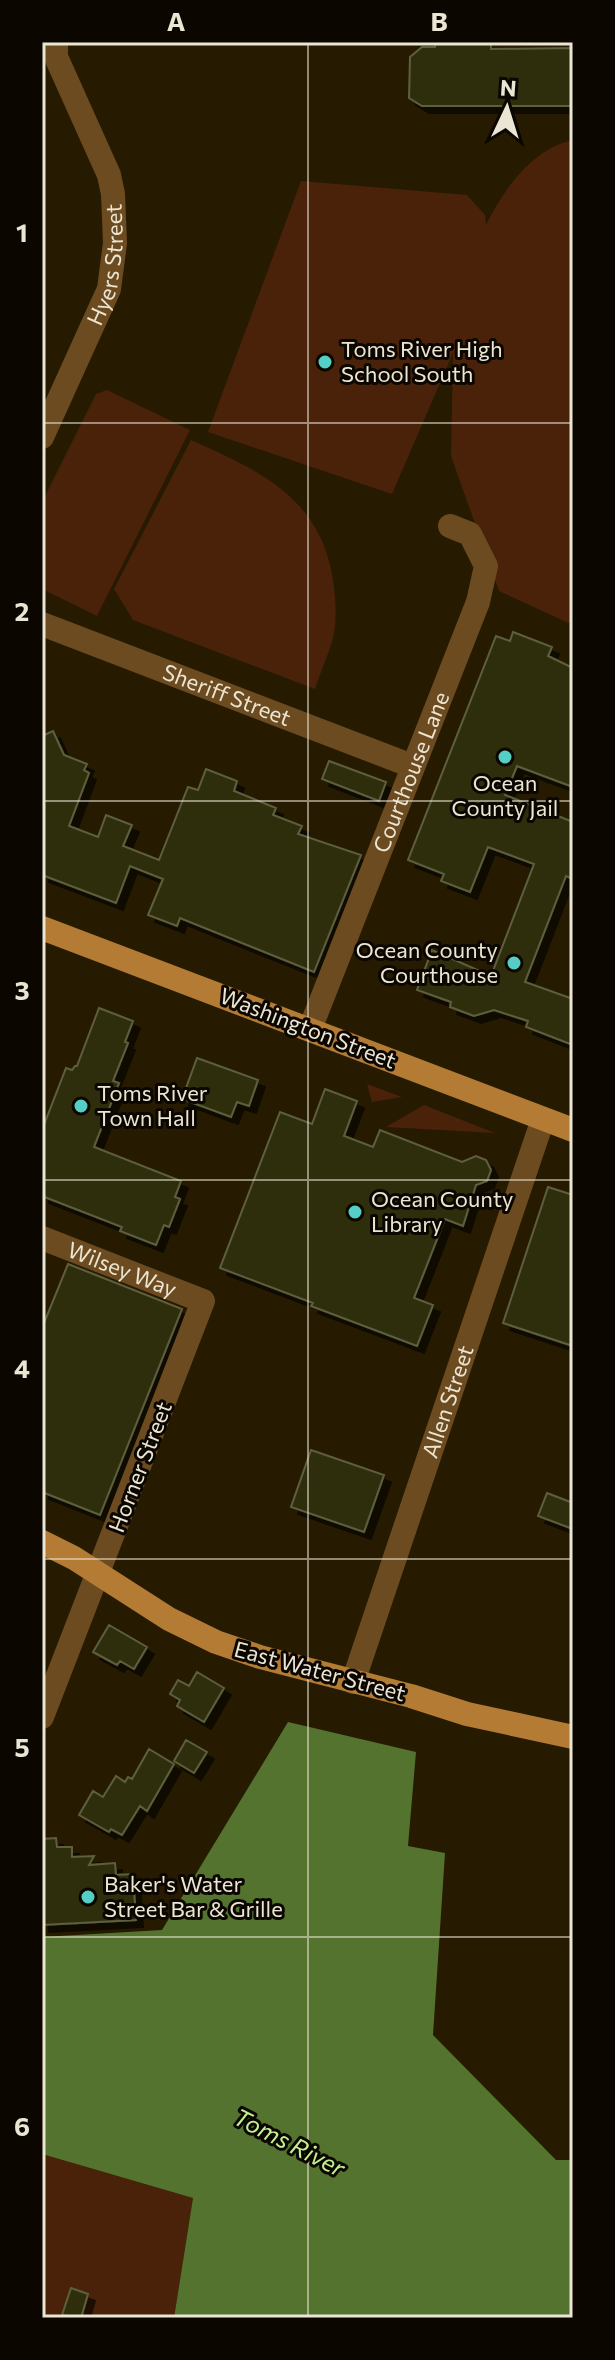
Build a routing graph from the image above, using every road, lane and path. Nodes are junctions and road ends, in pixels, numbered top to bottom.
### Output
1 (56, 42) edge
2 (42, 436) edge
3 (450, 526) dead end
4 (42, 624) edge
5 (412, 766) junction
6 (42, 928) edge
7 (310, 1029) junction
8 (543, 1119) junction
9 (573, 1130) edge
10 (42, 1238) edge
11 (203, 1301) joint
12 (42, 1542) edge
13 (99, 1575) junction
14 (353, 1682) junction
15 (44, 1708) edge
16 (573, 1737) edge

1 - 2 street, Hyers Street
3 - 5 street, Courthouse Lane
4 - 5 street, Sheriff Street
5 - 7 street, Courthouse Lane
6 - 7 main road, Washington Street
7 - 8 main road, Washington Street
8 - 9 main road, Washington Street
8 - 14 street, Allen Street
10 - 11 street, Wilsey Way
11 - 13 street, Horner Street
12 - 13 main road, East Water Street
13 - 14 main road, East Water Street
13 - 15 street, Horner Street
14 - 16 main road, East Water Street

